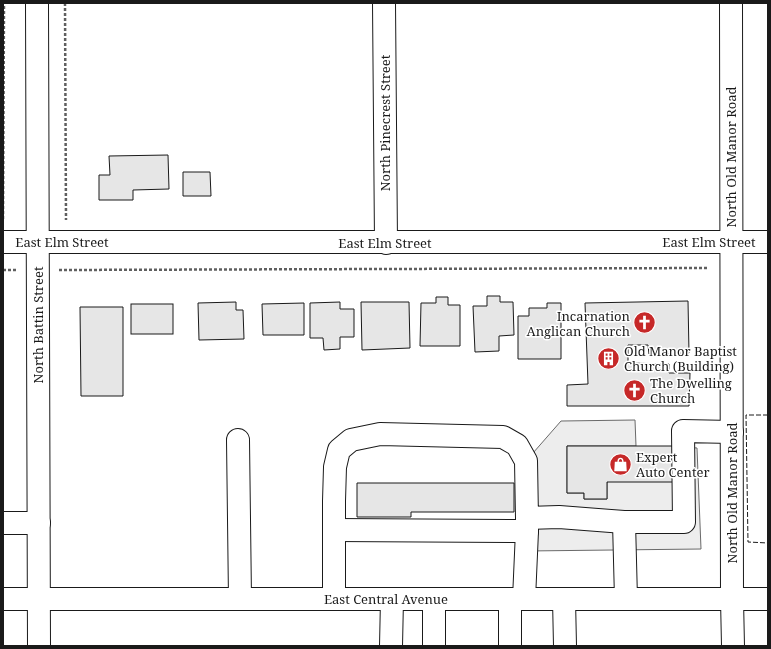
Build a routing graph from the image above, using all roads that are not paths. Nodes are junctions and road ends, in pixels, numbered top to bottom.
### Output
1 (37, 3) edge
2 (384, 3) edge
3 (731, 3) edge
4 (3, 242) edge
5 (38, 242) junction
6 (732, 242) junction
7 (768, 242) edge
8 (386, 243) junction
9 (732, 432) junction
10 (238, 440) dead end
11 (624, 522) junction
12 (3, 523) edge
13 (39, 523) junction
14 (527, 524) junction
15 (334, 530) junction
16 (3, 599) edge
17 (39, 599) junction
18 (240, 599) junction
19 (334, 599) junction
20 (392, 599) junction
21 (434, 599) junction
22 (517, 599) junction
23 (564, 599) junction
24 (626, 599) junction
25 (732, 599) junction
26 (768, 599) edge
27 (39, 646) edge
28 (391, 646) edge
29 (434, 646) edge
30 (510, 646) edge
31 (565, 646) edge
32 (734, 646) edge

1 - 5 street, North Battin Street
2 - 8 street, North Pinecrest Street
3 - 6 street, North Old Manor Road
4 - 5 street, East Elm Street
5 - 8 street, East Elm Street
5 - 13 street, North Battin Street
6 - 7 street, East Elm Street
6 - 8 street, East Elm Street
6 - 9 street, North Old Manor Road
9 - 11 street
9 - 25 street, North Old Manor Road
10 - 18 street
11 - 14 street
11 - 24 street
12 - 13 street
13 - 17 street, North Battin Street
14 - 15 street
14 - 15 street
14 - 22 street
15 - 19 street
16 - 17 street, East Central Avenue
17 - 18 street, East Central Avenue
17 - 27 street, North Battin Street
18 - 19 street, East Central Avenue
19 - 20 street, East Central Avenue
20 - 21 street, East Central Avenue
20 - 28 street
21 - 22 street, East Central Avenue
21 - 29 street
22 - 23 street, East Central Avenue
22 - 30 street
23 - 24 street, East Central Avenue
23 - 31 street
24 - 25 street, East Central Avenue
25 - 26 street, East Central Avenue
25 - 32 street, North Old Manor Road

